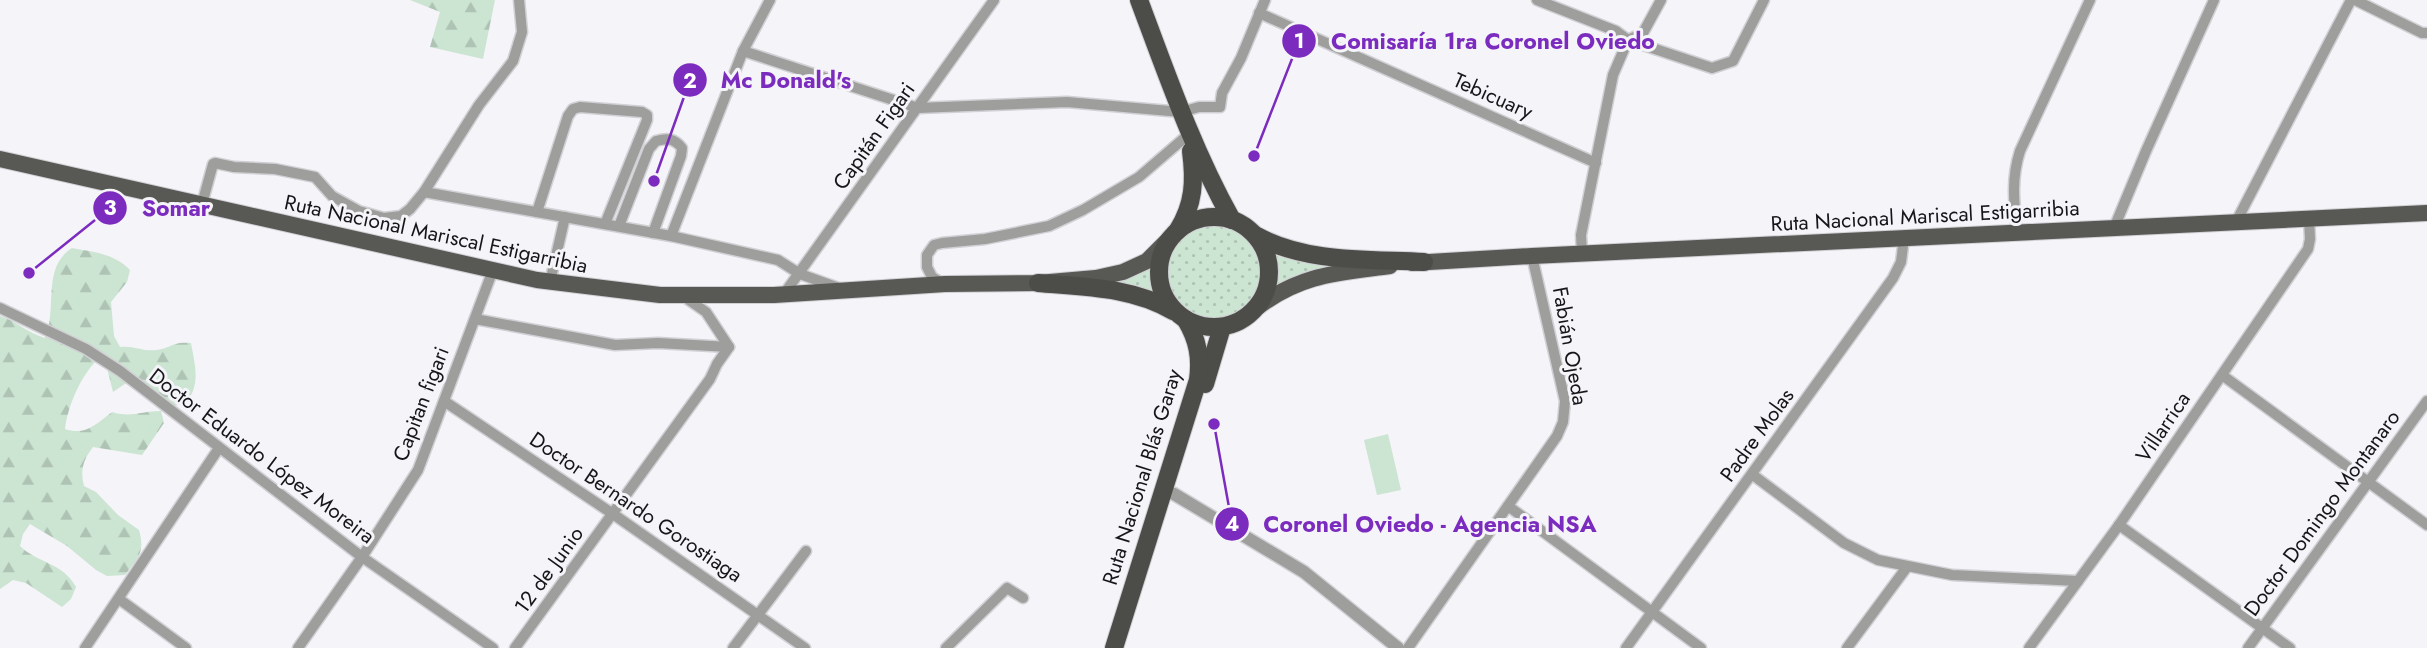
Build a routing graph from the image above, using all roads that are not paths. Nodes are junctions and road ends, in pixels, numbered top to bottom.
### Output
1 (519, 0) edge
2 (770, 0) edge
3 (993, 0) edge
4 (1139, 0) edge
5 (1265, 0) edge
6 (1538, 0) edge
7 (1661, 0) edge
8 (1764, 0) edge
9 (2090, 0) edge
10 (2214, 0) edge
11 (2353, 0) edge
12 (1259, 13) junction
13 (2427, 33) edge
14 (1628, 40) junction
15 (743, 51) junction
16 (918, 108) junction
17 (1181, 112) junction
18 (1189, 134) junction
19 (0, 159) edge
20 (1596, 163) junction
21 (424, 192) junction
22 (202, 204) junction
23 (537, 212) junction
24 (2427, 213) edge
25 (565, 217) junction
26 (2309, 219) junction
27 (1232, 220) junction
28 (2236, 222) junction
29 (606, 224) junction
30 (618, 226) junction
31 (2114, 228) junction
32 (2017, 232) junction
33 (653, 233) junction
34 (1175, 233) junction
35 (671, 236) junction
36 (1257, 236) junction
37 (1904, 239) junction
38 (1582, 253) junction
39 (1532, 256) junction
40 (1424, 262) junction
41 (493, 270) junction
42 (800, 274) junction
43 (550, 282) junction
44 (1038, 283) junction
45 (945, 285) junction
46 (847, 291) junction
47 (785, 294) junction
48 (683, 296) junction
49 (1258, 307) junction
50 (0, 308) edge
51 (1181, 316) junction
52 (475, 319) junction
53 (1222, 327) junction
54 (729, 346) junction
55 (2222, 375) junction
56 (444, 401) junction
57 (2427, 401) edge
58 (219, 449) junction
59 (1753, 475) junction
60 (2369, 481) junction
61 (1169, 493) junction
62 (1508, 506) junction
63 (613, 514) junction
64 (2427, 524) edge
65 (2119, 525) junction
66 (806, 551) dead end
67 (362, 557) junction
68 (1907, 567) junction
69 (2078, 581) junction
70 (1023, 598) dead end
71 (119, 599) junction
72 (1652, 612) junction
73 (758, 614) junction
74 (2262, 628) junction
75 (86, 648) edge
76 (186, 648) edge
77 (298, 648) edge
78 (493, 648) edge
79 (515, 648) edge
80 (733, 648) edge
81 (805, 648) edge
82 (946, 648) edge
83 (1114, 648) edge
84 (1125, 648) edge
85 (1398, 648) edge
86 (1408, 648) edge
87 (1626, 648) edge
88 (1701, 648) edge
89 (1847, 648) edge
90 (2029, 648) edge
91 (2248, 648) edge
92 (2290, 648) edge

1 - 21 street
2 - 15 street
3 - 16 street, Capitán Figari
4 - 17 highway
5 - 12 street
6 - 14 street
7 - 14 street
8 - 14 street
9 - 32 street
10 - 31 street
11 - 13 street
11 - 28 street
12 - 17 street
12 - 20 street, Tebicuary
14 - 20 street
15 - 16 street
15 - 35 street
16 - 17 street
16 - 42 street, Capitán Figari
17 - 18 highway
18 - 27 highway
18 - 34 highway
18 - 45 street
19 - 22 main road, Ruta Nacional Mariscal Estigarribia
20 - 38 street
21 - 22 street
21 - 23 street
22 - 41 main road, Ruta Nacional Mariscal Estigarribia
23 - 25 street
23 - 29 street
24 - 26 main road, Ruta Nacional Mariscal Estigarribia
25 - 29 street
25 - 43 street
26 - 28 main road, Ruta Nacional Mariscal Estigarribia
26 - 55 street, Villarrica
27 - 34 highway
27 - 36 highway
28 - 31 main road, Ruta Nacional Mariscal Estigarribia
29 - 30 street
30 - 33 street
30 - 33 street
31 - 32 main road, Ruta Nacional Mariscal Estigarribia
32 - 37 main road, Ruta Nacional Mariscal Estigarribia
33 - 35 street
34 - 44 main road, Ruta Nacional Mariscal Estigarribia
34 - 51 highway
35 - 42 street
36 - 40 highway
36 - 49 highway
37 - 38 main road, Ruta Nacional Mariscal Estigarribia
37 - 59 street, Padre Molas
38 - 39 main road, Ruta Nacional Mariscal Estigarribia
39 - 40 main road, Ruta Nacional Mariscal Estigarribia
39 - 62 street, Fabián Ojeda
40 - 49 main road, Ruta Nacional Mariscal Estigarribia
41 - 43 main road, Ruta Nacional Mariscal Estigarribia
41 - 52 street, Capitan figari
42 - 46 street
42 - 47 street, Capitán Figari
43 - 48 main road, Ruta Nacional Mariscal Estigarribia
44 - 45 main road, Ruta Nacional Mariscal Estigarribia
44 - 51 highway
45 - 46 main road, Ruta Nacional Mariscal Estigarribia
46 - 47 main road, Ruta Nacional Mariscal Estigarribia
47 - 48 main road, Ruta Nacional Mariscal Estigarribia
48 - 54 street
49 - 53 highway
50 - 58 street, Doctor Eduardo López Moreira
51 - 53 highway
51 - 61 highway, Ruta Nacional Blás Garay
52 - 54 street
52 - 56 street, Capitan figari
53 - 61 highway, Ruta Nacional Blás Garay
54 - 63 street, 12 de Junio
55 - 60 street
55 - 65 street, Villarrica
56 - 63 street, Doctor Bernardo Gorostiaga
56 - 67 street, Capitan figari
57 - 60 street, Doctor Domingo Montanaro
58 - 67 street, Doctor Eduardo López Moreira
58 - 71 street
59 - 68 street
59 - 72 street, Padre Molas
60 - 64 street
60 - 74 street, Doctor Domingo Montanaro
61 - 83 highway, Ruta Nacional Blás Garay
61 - 84 highway, Ruta Nacional Blás Garay
61 - 85 street
62 - 72 street
62 - 86 street, Fabián Ojeda
63 - 73 street, Doctor Bernardo Gorostiaga
63 - 79 street, 12 de Junio
65 - 69 street, Villarrica
65 - 74 street
66 - 73 street
67 - 77 street, Capitan figari
67 - 78 street, Doctor Eduardo López Moreira
68 - 69 street
68 - 89 street
69 - 90 street, Villarrica
70 - 82 street
71 - 75 street
71 - 76 street
72 - 87 street, Padre Molas
72 - 88 street
73 - 80 street
73 - 81 street, Doctor Bernardo Gorostiaga
74 - 91 street, Doctor Domingo Montanaro
74 - 92 street

